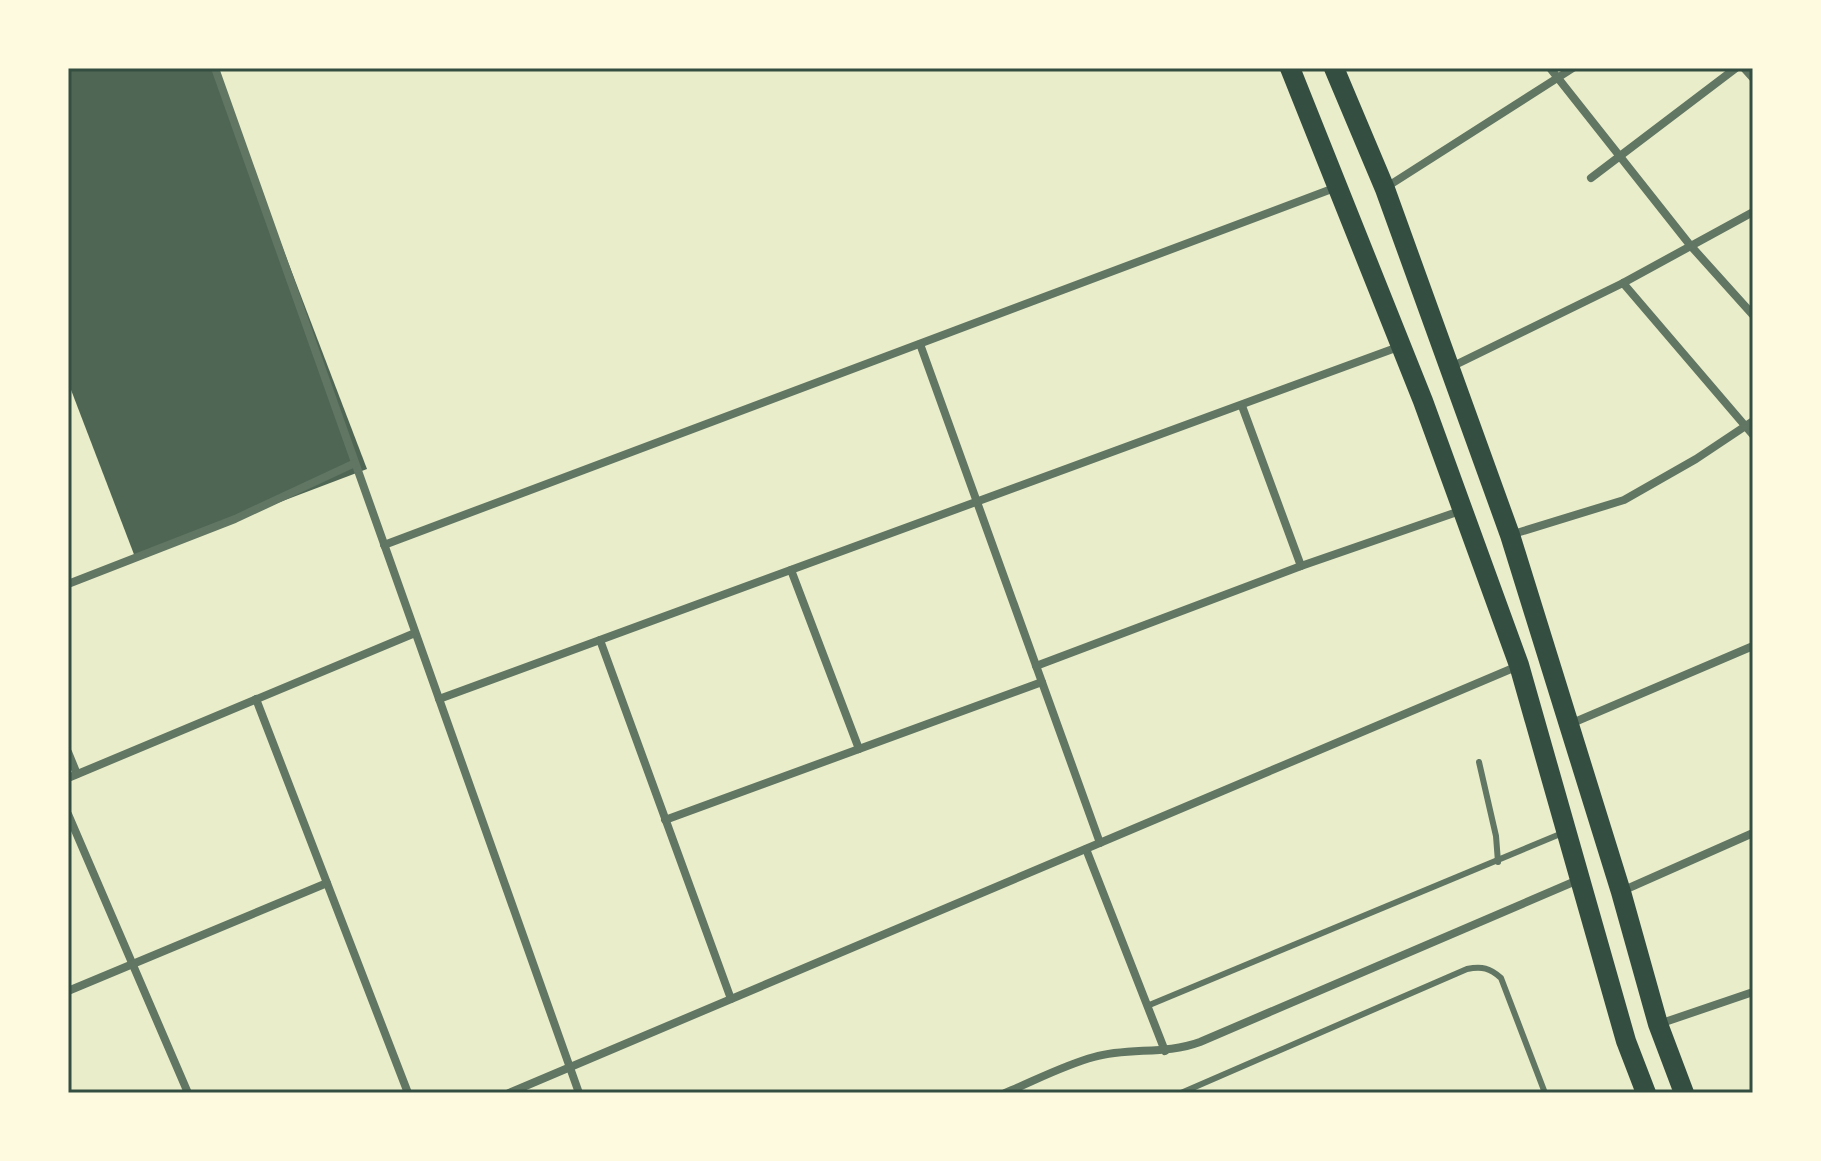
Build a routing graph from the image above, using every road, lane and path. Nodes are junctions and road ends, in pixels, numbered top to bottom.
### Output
1 (215, 68) edge
2 (1290, 68) edge
3 (1334, 68) edge
4 (1550, 68) edge
5 (1573, 68) edge
6 (1736, 68) edge
7 (1744, 68) edge
8 (1558, 78) junction
9 (1753, 78) edge
10 (1620, 156) junction
11 (1591, 178) dead end
12 (1337, 187) junction
13 (1385, 189) junction
14 (1753, 212) edge
15 (1690, 245) junction
16 (1623, 283) junction
17 (1753, 315) edge
18 (920, 344) junction
19 (1402, 346) junction
20 (1449, 369) junction
21 (1242, 406) junction
22 (1749, 424) edge
23 (1753, 435) edge
24 (355, 463) junction
25 (977, 503) junction
26 (1465, 510) junction
27 (1510, 535) junction
28 (384, 545) junction
29 (1301, 566) junction
30 (791, 570) junction
31 (68, 584) edge
32 (415, 633) junction
33 (600, 640) junction
34 (1753, 646) edge
35 (1519, 665) junction
36 (1036, 666) junction
37 (1042, 682) junction
38 (256, 699) junction
39 (439, 699) junction
40 (1569, 724) junction
41 (859, 749) junction
42 (68, 752) edge
43 (1479, 762) dead end
44 (73, 776) edge
45 (68, 814) edge
46 (665, 820) junction
47 (1568, 831) junction
48 (1753, 833) edge
49 (1100, 843) junction
50 (1086, 849) junction
51 (1498, 862) junction
52 (1581, 879) junction
53 (327, 883) junction
54 (1621, 892) junction
55 (133, 965) junction
56 (68, 991) edge
57 (1753, 992) edge
58 (731, 999) junction
59 (1147, 1006) junction
60 (1658, 1024) junction
61 (1165, 1051) junction
62 (570, 1067) junction
63 (188, 1093) edge
64 (408, 1093) edge
65 (509, 1093) edge
66 (579, 1093) edge
67 (1005, 1093) edge
68 (1181, 1093) edge
69 (1545, 1093) edge
70 (1646, 1093) edge
71 (1684, 1093) edge

1 - 24 street
2 - 12 main road
3 - 13 main road
4 - 8 street
5 - 8 street
6 - 10 street
7 - 9 street
8 - 10 street
8 - 13 street
10 - 11 street
10 - 15 street
12 - 18 street
12 - 19 main road
13 - 20 main road
14 - 15 street
15 - 16 street
15 - 17 street
16 - 20 street
16 - 22 street
18 - 25 street
18 - 28 street
19 - 21 street
19 - 26 main road
20 - 27 main road
21 - 25 street
21 - 29 street
22 - 23 street
22 - 27 street
24 - 28 street
24 - 31 street
25 - 30 street
25 - 36 street
26 - 29 street
26 - 35 main road
27 - 40 main road
28 - 32 street
29 - 36 street
30 - 33 street
30 - 41 street
32 - 38 street
32 - 39 street
33 - 39 street
33 - 46 street
34 - 40 street
35 - 47 main road
35 - 49 street
36 - 37 street
37 - 41 street
37 - 49 street
38 - 44 street
38 - 53 street
39 - 62 street
40 - 54 main road
41 - 46 street
42 - 44 street
43 - 51 lane
45 - 55 street
46 - 58 street
47 - 51 lane
47 - 52 main road
48 - 54 street
49 - 50 street
50 - 58 street
50 - 59 street
51 - 59 lane
52 - 61 street
52 - 70 main road
53 - 55 street
53 - 64 street
54 - 60 main road
55 - 56 street
55 - 63 street
57 - 60 street
58 - 62 street
59 - 61 street
60 - 71 main road
61 - 67 street
62 - 65 street
62 - 66 street
68 - 69 lane

